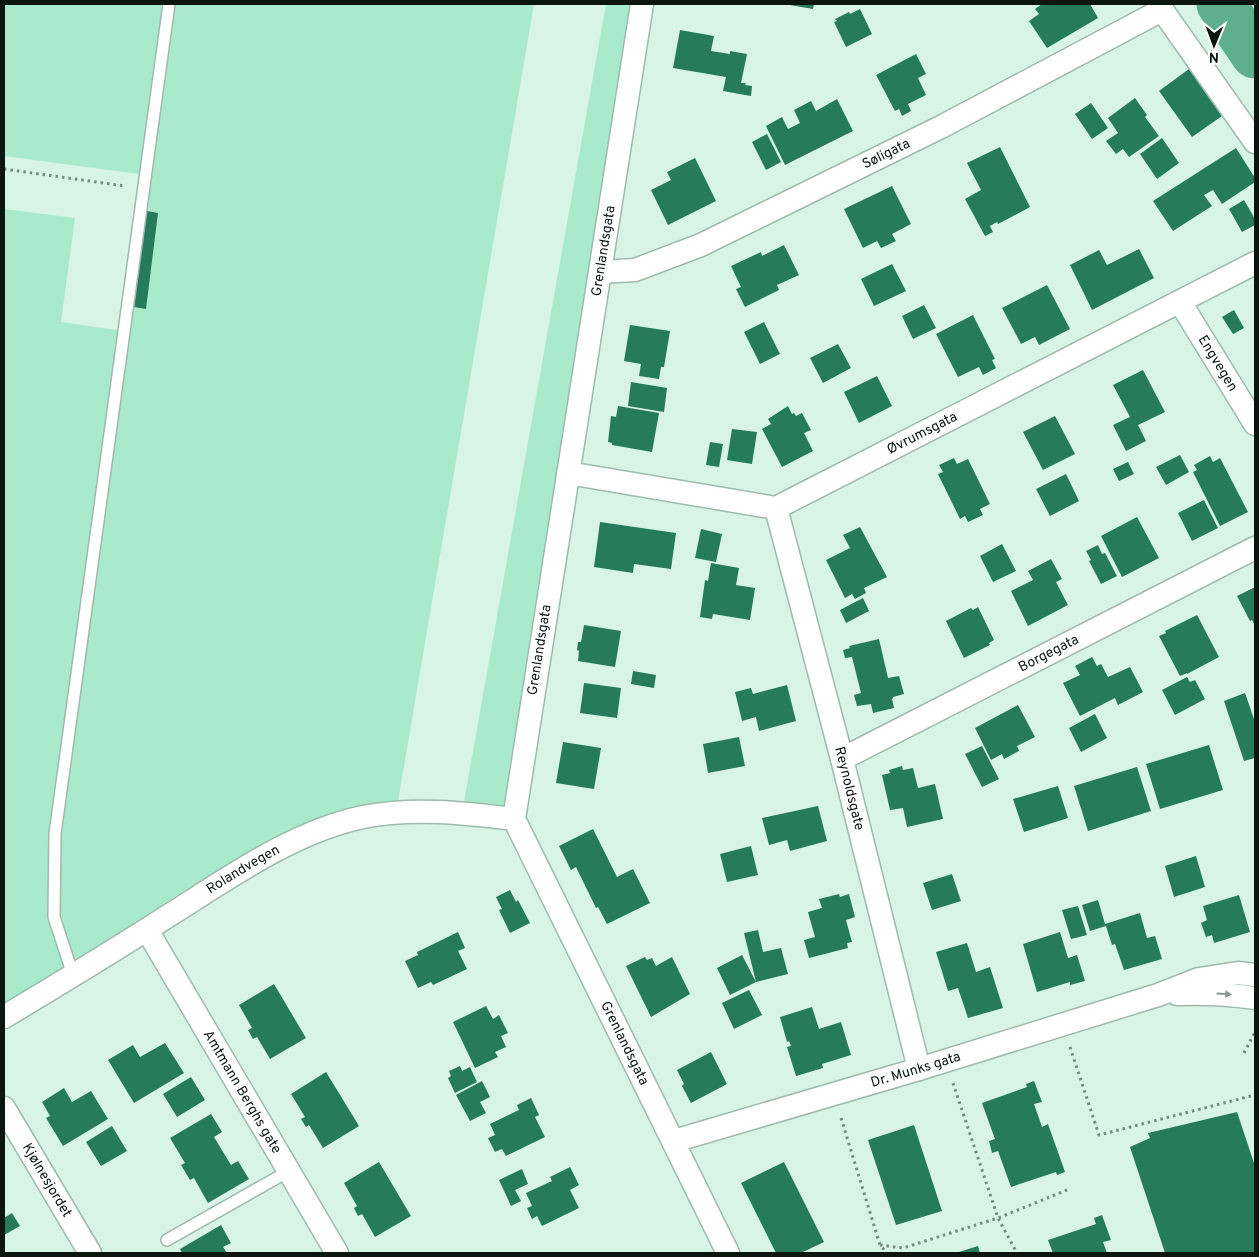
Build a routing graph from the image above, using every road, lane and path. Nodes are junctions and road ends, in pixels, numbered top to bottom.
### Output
1 (169, 4) edge
2 (642, 4) edge
3 (1160, 7) edge
4 (1255, 142) edge
5 (4, 170) edge
6 (144, 188) junction
7 (1255, 263) edge
8 (601, 272) junction
9 (1180, 302) junction
10 (1255, 424) edge
11 (568, 473) junction
12 (776, 508) junction
13 (1255, 548) edge
14 (842, 759) junction
15 (514, 819) junction
16 (147, 930) junction
17 (73, 975) junction
18 (1255, 975) edge
19 (1158, 995) junction
20 (1255, 998) edge
21 (4, 1017) edge
22 (1255, 1032) edge
23 (1068, 1040) dead end
24 (1244, 1053) dead end
25 (946, 1061) junction
26 (919, 1069) junction
27 (834, 1094) junction
28 (1255, 1094) edge
29 (4, 1108) edge
30 (674, 1141) junction
31 (289, 1171) junction
32 (1067, 1190) dead end
33 (998, 1218) junction
34 (167, 1240) dead end
35 (880, 1245) junction
36 (90, 1253) edge
37 (337, 1253) edge
38 (728, 1253) edge
39 (887, 1253) edge
40 (1017, 1253) edge

1 - 6 lane
2 - 8 street, Grenlandsgata
3 - 4 street
3 - 8 street, Søligata
5 - 6 path
6 - 17 lane
7 - 9 street, Øvrumsgata
8 - 11 street, Grenlandsgata
9 - 10 street, Engvegen
9 - 12 street, Øvrumsgata
11 - 12 street
11 - 15 street, Grenlandsgata
12 - 14 street, Reynoldsgate
13 - 14 street, Borgegata
14 - 26 street, Reynoldsgate
15 - 16 street, Rolandvegen
15 - 30 street, Grenlandsgata
16 - 17 street, Rolandvegen
16 - 31 street, Amtmann Berghs gate
17 - 21 street, Rolandvegen
18 - 19 street
19 -> 20 street
19 - 25 street, Dr. Munks gata
22 - 24 path
23 - 28 path
25 - 26 street, Dr. Munks gata
25 - 33 path
26 - 27 street, Dr. Munks gata
27 - 30 street, Dr. Munks gata
27 - 35 path
29 - 36 street, Kjølnesjordet
30 - 38 street, Grenlandsgata
31 - 34 lane
31 - 37 street, Amtmann Berghs gate
32 - 33 path
33 - 35 path
33 - 40 path
35 - 39 path

